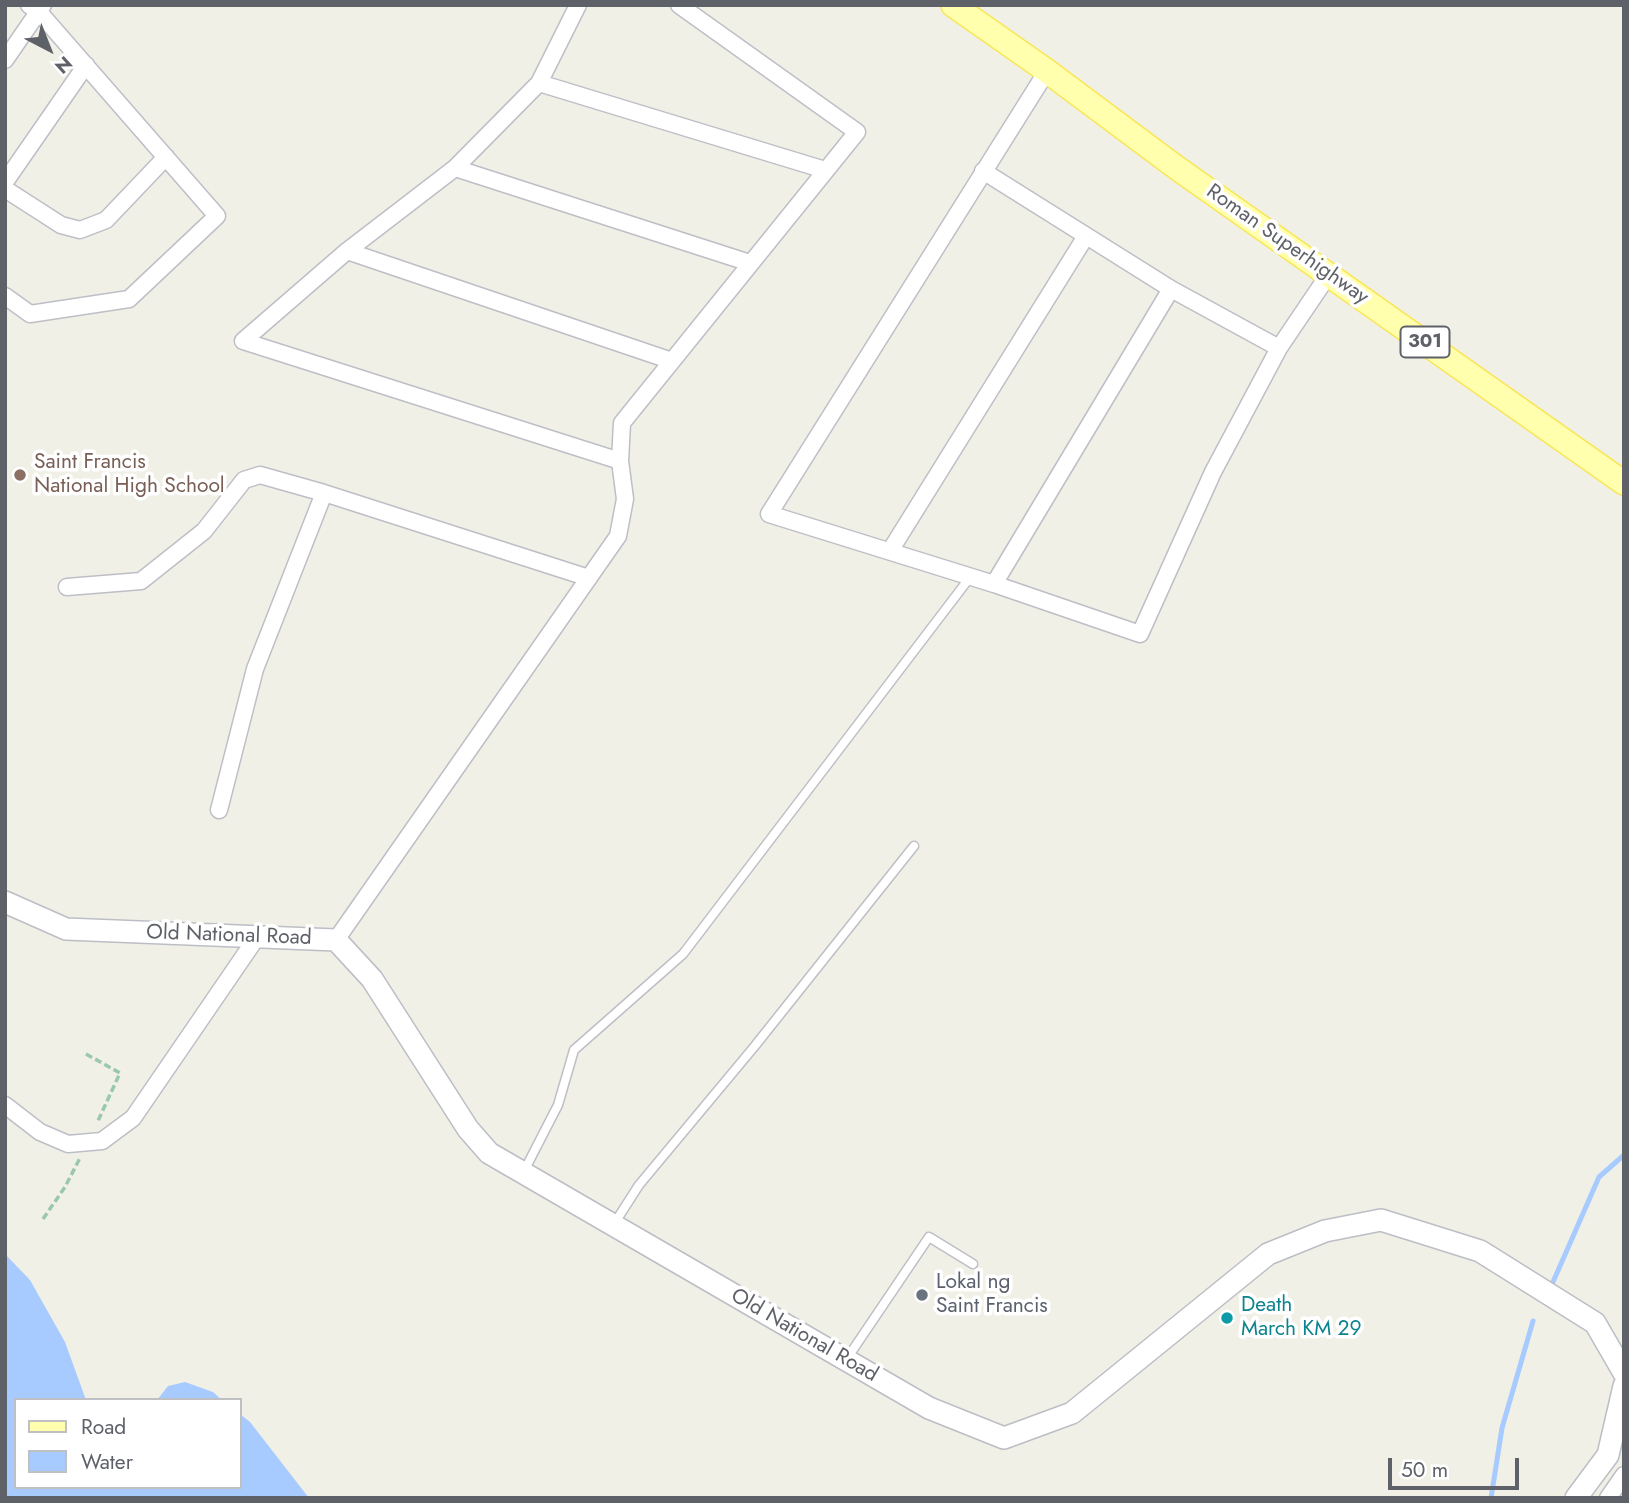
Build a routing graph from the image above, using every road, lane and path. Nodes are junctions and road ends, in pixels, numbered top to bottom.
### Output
1 (578, 5) edge
2 (679, 5) edge
3 (953, 5) edge
4 (37, 7) edge
5 (5, 60) edge
6 (86, 65) junction
7 (1047, 71) junction
8 (539, 83) junction
9 (166, 157) junction
10 (455, 168) junction
11 (825, 170) junction
12 (983, 171) junction
13 (5, 182) edge
14 (5, 189) edge
15 (1086, 236) junction
16 (347, 251) junction
17 (750, 263) junction
18 (1329, 274) junction
19 (1171, 289) junction
20 (5, 296) edge
21 (1279, 348) junction
22 (672, 360) junction
23 (620, 461) junction
24 (1624, 483) edge
25 (324, 493) junction
26 (890, 551) junction
27 (971, 576) junction
28 (589, 578) junction
29 (995, 584) junction
30 (67, 587) dead end
31 (219, 810) dead end
32 (915, 846) dead end
33 (5, 902) edge
34 (257, 937) junction
35 (336, 940) junction
36 (5, 1105) edge
37 (523, 1174) junction
38 (613, 1226) junction
39 (973, 1264) dead end
40 (846, 1360) junction
41 (1624, 1373) edge
42 (1624, 1386) edge
43 (1622, 1480) edge
44 (1576, 1498) edge
45 (1608, 1498) edge

1 - 8 street
2 - 11 street
3 - 7 main road, Roman Superhighway / 301
4 - 5 street
4 - 6 street
6 - 9 street
6 - 13 street
7 - 12 street
7 - 18 main road, Roman Superhighway / 301
8 - 10 street
8 - 11 street
9 - 14 street
9 - 20 street
10 - 16 street
10 - 17 street
11 - 17 street
12 - 15 street
12 - 26 street
15 - 19 street
15 - 26 street
16 - 22 street
16 - 23 street
17 - 22 street
18 - 21 street
18 - 24 main road, Roman Superhighway / 301
19 - 21 street
19 - 29 street
21 - 29 street
22 - 23 street
23 - 28 street
25 - 28 street
25 - 30 street
25 - 31 street
26 - 27 street
27 - 29 street
27 - 37 lane
28 - 35 street
32 - 38 lane
33 - 34 main road, Old National Road
34 - 35 main road, Old National Road
34 - 36 street
35 - 37 main road, Old National Road
37 - 38 main road, Old National Road
38 - 40 main road, Old National Road
39 - 40 lane
40 - 41 main road, Old National Road
42 - 44 main road
43 - 45 street

